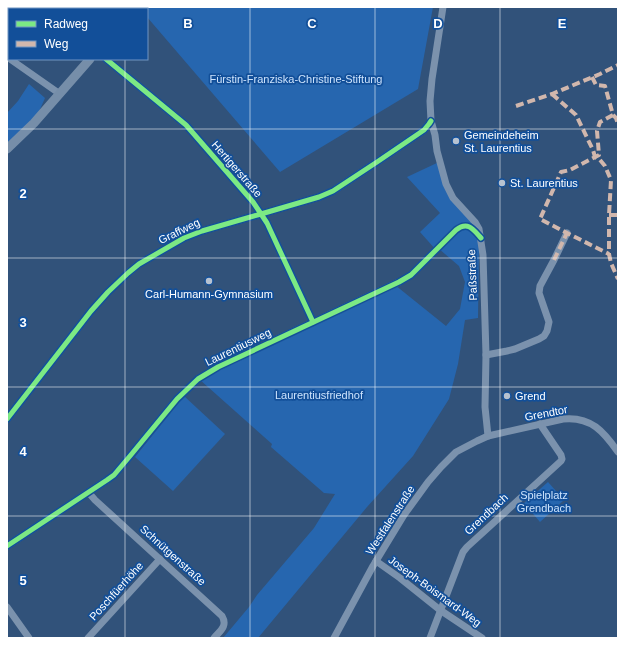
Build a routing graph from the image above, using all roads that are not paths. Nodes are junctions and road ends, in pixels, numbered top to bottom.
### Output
1 (443, 7) edge
2 (12, 60) edge
3 (89, 60) edge
4 (107, 60) edge
5 (60, 94) junction
6 (431, 121) junction
7 (7, 149) edge
8 (261, 214) junction
9 (566, 233) dead end
10 (481, 238) junction
11 (313, 322) junction
12 (486, 355) junction
13 (7, 419) edge
14 (540, 424) junction
15 (488, 436) junction
16 (618, 452) edge
17 (89, 493) junction
18 (7, 546) edge
19 (160, 559) junction
20 (376, 561) junction
21 (7, 607) edge
22 (440, 610) junction
23 (29, 638) edge
24 (88, 638) edge
25 (214, 638) edge
26 (334, 638) edge
27 (430, 638) edge
28 (482, 638) edge

1 - 6 street, Paßstraße
2 - 5 street
3 - 5 main road
4 - 8 street, Hertigerstraße
5 - 7 main road
6 - 8 street, Graffweg
6 - 10 street, Paßstraße
8 - 11 street, Hertigerstraße
8 - 13 street, Graffweg
9 - 12 street
10 - 11 street, Laurentiusweg
10 - 12 street, Paßstraße
11 - 17 street, Laurentiusweg
12 - 15 street, Paßstraße
14 - 15 street, Grendtor
14 - 16 street, Grendtor
14 - 22 street, Grendbach
15 - 20 street, Westfalenstraße
17 - 18 street, Laurentiusweg
17 - 19 street, Schnütgenstraße
19 - 24 street, Poschfüerhöhe
19 - 25 street, Schnütgenstraße
20 - 22 street, Joseph-Boismard-Weg
20 - 26 street, Westfalenstraße
21 - 23 street
22 - 27 street, Grendbach
22 - 28 street, Joseph-Boismard-Weg

